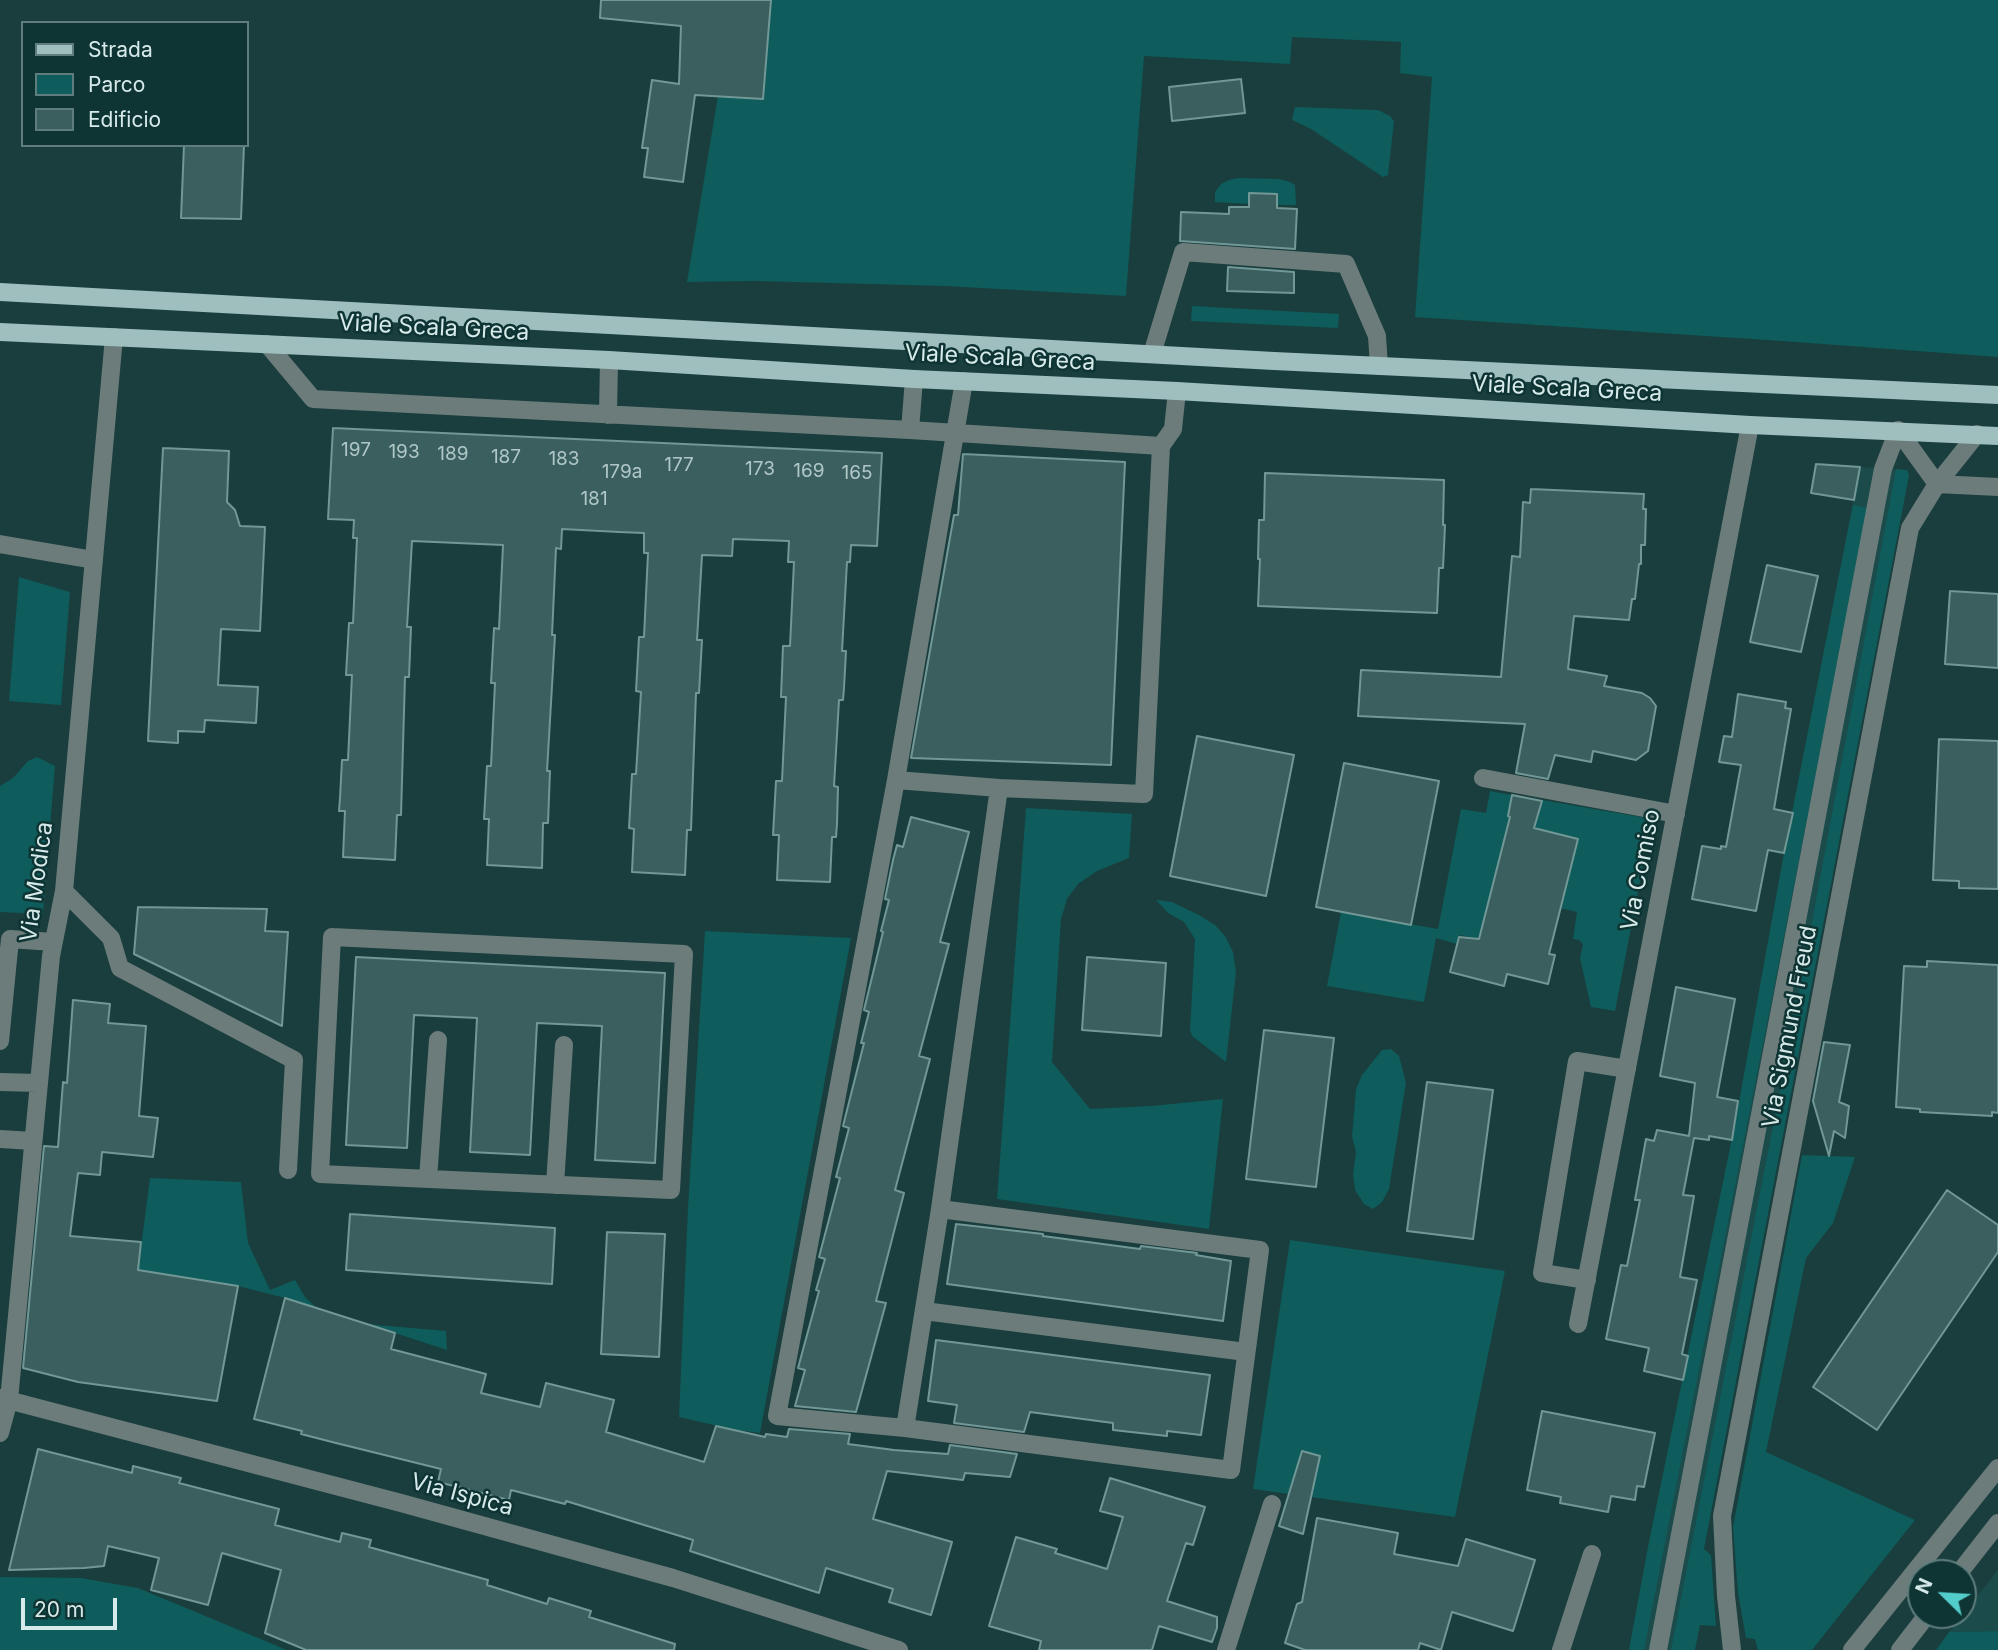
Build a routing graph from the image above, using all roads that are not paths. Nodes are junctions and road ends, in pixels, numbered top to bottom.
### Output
1 (0, 292) edge
2 (0, 332) edge
3 (114, 337) junction
4 (267, 344) junction
5 (1152, 354) junction
6 (609, 360) junction
7 (1379, 366) junction
8 (914, 379) junction
9 (964, 381) junction
10 (1177, 391) junction
11 (1998, 395) edge
12 (608, 415) junction
13 (1750, 425) junction
14 (910, 430) junction
15 (1898, 430) junction
16 (956, 432) junction
17 (1977, 434) junction
18 (1998, 436) edge
19 (1161, 446) junction
20 (1937, 484) junction
21 (1998, 487) edge
22 (0, 544) edge
23 (94, 560) junction
24 (1483, 778) dead end
25 (896, 780) junction
26 (999, 788) junction
27 (1676, 814) junction
28 (64, 891) junction
29 (53, 942) junction
30 (438, 1040) dead end
31 (0, 1041) edge
32 (564, 1045) dead end
33 (294, 1060) junction
34 (326, 1061) junction
35 (1628, 1069) junction
36 (0, 1082) edge
37 (38, 1083) junction
38 (0, 1139) edge
39 (33, 1141) junction
40 (288, 1170) dead end
41 (428, 1178) junction
42 (555, 1185) junction
43 (940, 1209) junction
44 (1587, 1280) junction
45 (924, 1311) junction
46 (1578, 1324) dead end
47 (1247, 1352) junction
48 (5, 1399) edge
49 (905, 1428) junction
50 (0, 1433) edge
51 (1998, 1468) edge
52 (1272, 1504) dead end
53 (1998, 1523) edge
54 (1592, 1555) dead end
55 (1970, 1559) edge
56 (1916, 1629) edge
57 (899, 1650) edge
58 (1226, 1650) edge
59 (1561, 1650) edge
60 (1658, 1650) edge
61 (1732, 1650) edge
62 (1852, 1650) edge
63 (1900, 1650) edge

1 - 5 main road, Viale Scala Greca
2 - 3 main road, Viale Scala Greca
3 - 4 main road, Viale Scala Greca
3 - 23 street, Via Modica
4 - 6 main road, Viale Scala Greca
4 - 12 street
5 - 7 main road, Viale Scala Greca
5 - 7 street
6 - 8 main road, Viale Scala Greca
6 - 12 street
7 - 11 main road, Viale Scala Greca
8 - 9 main road, Viale Scala Greca
8 - 14 street
9 - 10 main road, Viale Scala Greca
9 - 16 street
10 - 13 main road, Viale Scala Greca
10 - 19 street
12 - 14 street
13 - 15 main road, Viale Scala Greca
13 - 27 street, Via Comiso
14 - 16 street
15 - 17 main road, Viale Scala Greca
15 - 20 street
15 - 60 street
16 - 19 street
16 - 25 street
17 - 18 main road, Viale Scala Greca
17 - 20 street, Via Sigmund Freud
19 - 26 street
20 - 21 street
20 - 61 street, Via Sigmund Freud
22 - 23 street
23 - 28 street, Via Modica
24 - 27 street
25 - 26 street
25 - 49 street
26 - 43 street
27 - 35 street, Via Comiso
28 - 29 street, Via Modica
28 - 33 street
29 - 31 street
29 - 37 street, Via Modica
30 - 41 street
32 - 42 street
33 - 34 street
33 - 40 street
34 - 41 street
34 - 42 street
35 - 44 street, Via Comiso
35 - 44 street
36 - 37 street
37 - 39 street, Via Modica
38 - 39 street
39 - 48 street, Via Modica
41 - 42 street
43 - 45 street
43 - 47 street
44 - 46 street, Via Comiso
45 - 47 street
45 - 49 street
47 - 49 street
48 - 50 street, Via Modica
48 - 57 street, Via Ispica
51 - 62 street
52 - 58 street
53 - 55 street
54 - 59 street
56 - 63 street

